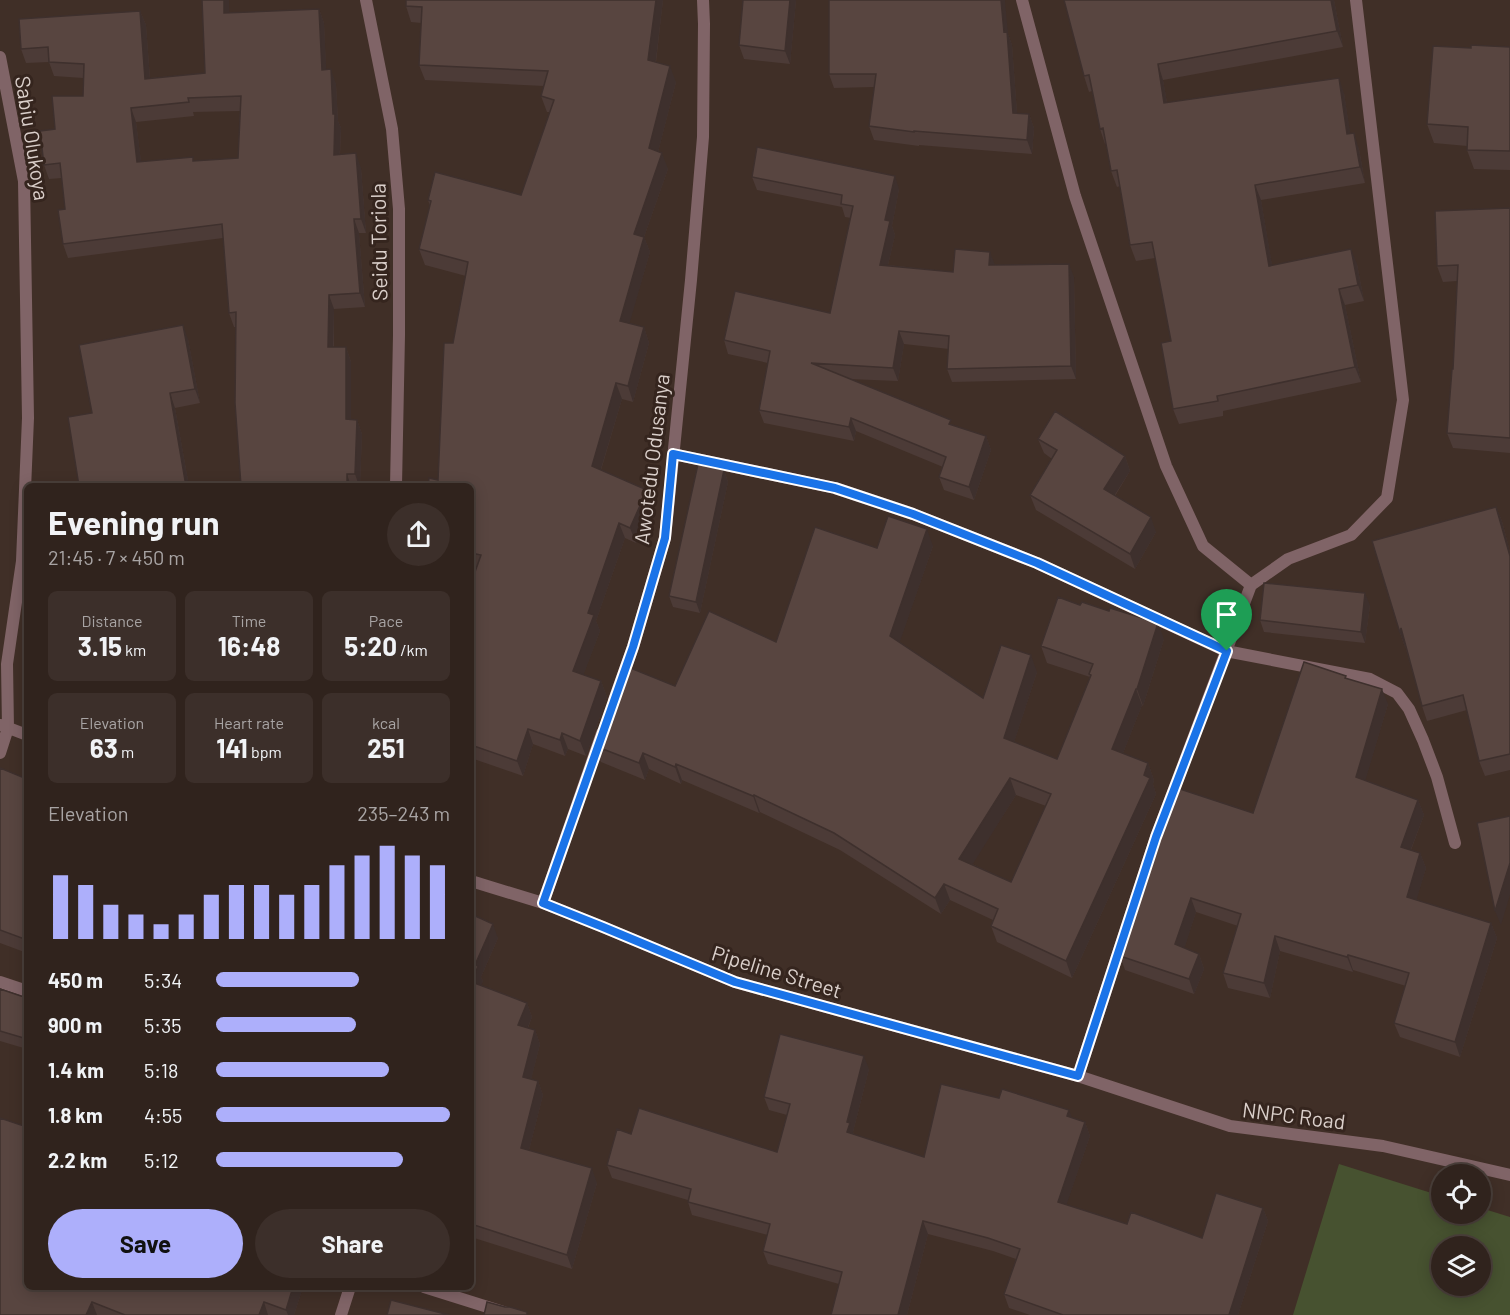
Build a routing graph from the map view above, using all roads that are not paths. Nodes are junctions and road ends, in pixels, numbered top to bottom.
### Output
1 (366, 0) edge
2 (703, 0) edge
3 (1022, 0) edge
4 (1356, 0) edge
5 (0, 57) edge
6 (673, 454) junction
7 (25, 483) edge
8 (396, 483) edge
9 (24, 513) edge
10 (1251, 585) junction
11 (1227, 651) junction
12 (4, 726) edge
13 (24, 734) edge
14 (0, 753) edge
15 (1455, 843) dead end
16 (474, 882) edge
17 (543, 903) junction
18 (0, 982) edge
19 (24, 990) edge
20 (1078, 1076) junction
21 (1510, 1175) edge
22 (350, 1290) edge
23 (434, 1290) edge
24 (341, 1315) edge
25 (513, 1315) edge

1 - 8 street, Seidu Toriola
2 - 6 street, Awotedu Odusanya
3 - 10 street
4 - 10 street
5 - 7 street, Sabiu Olukoya
6 - 11 street
6 - 17 street, Awotedu Odusanya
9 - 12 street, Sabiu Olukoya
10 - 11 street
11 - 15 street
11 - 20 street
12 - 13 street
12 - 14 street, Sabiu Olukoya
16 - 17 street, Pipeline Street
17 - 20 street, Pipeline Street
18 - 19 street
20 - 21 street, NNPC Road
22 - 24 street
23 - 25 street

